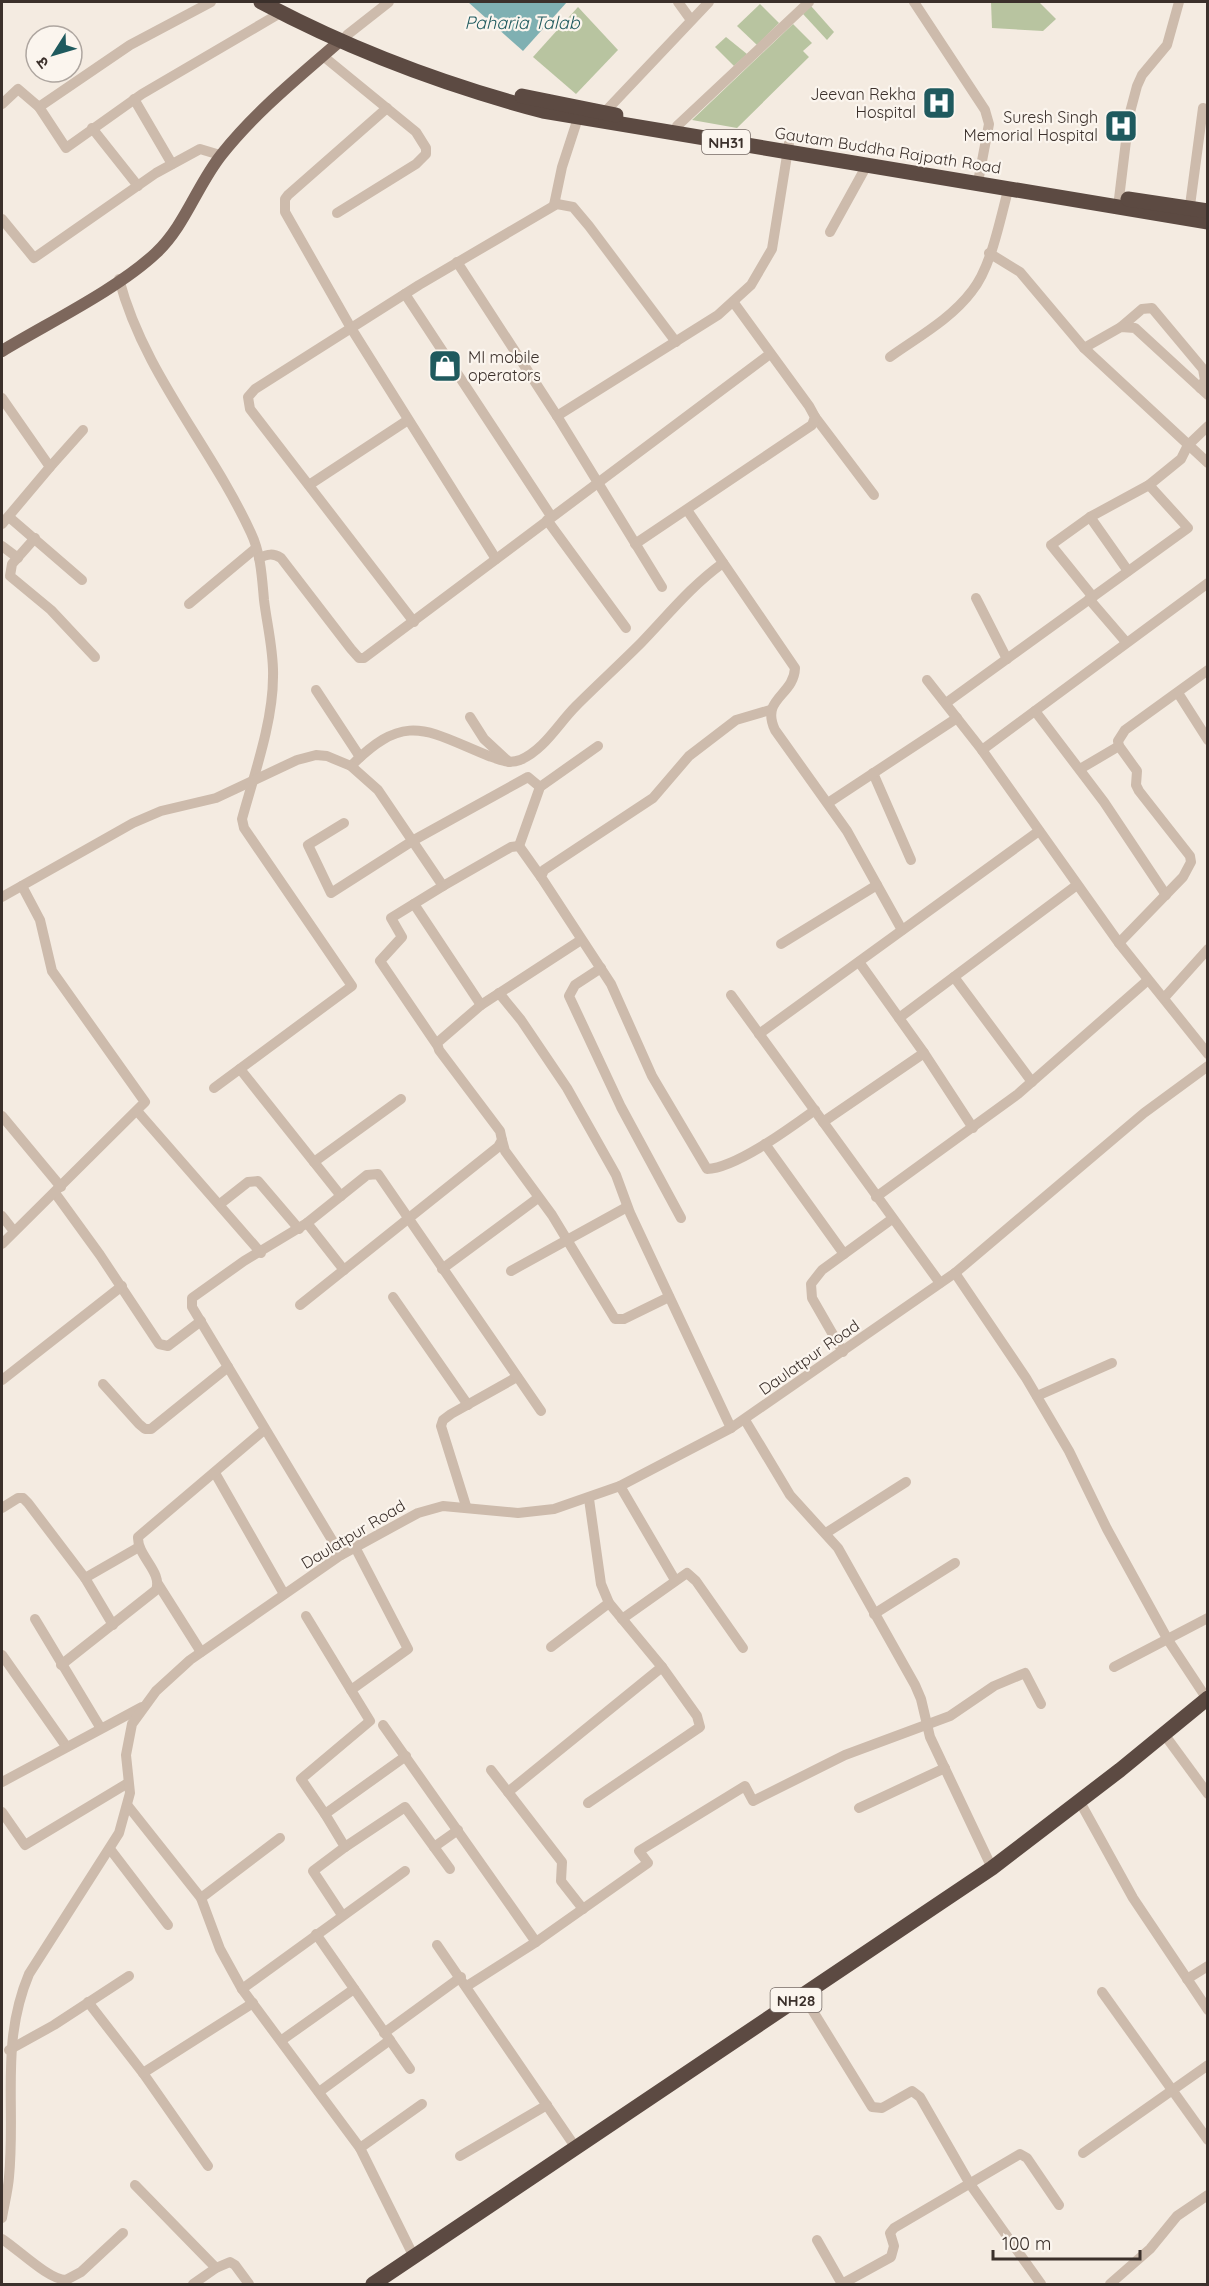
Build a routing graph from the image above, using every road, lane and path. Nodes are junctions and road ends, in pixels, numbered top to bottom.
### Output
1 (211, 2) edge
2 (261, 2) edge
3 (389, 2) edge
4 (678, 2) edge
5 (709, 2) edge
6 (809, 2) edge
7 (1179, 2) edge
8 (917, 3) edge
9 (281, 7) edge
10 (690, 20) junction
11 (344, 38) junction
12 (323, 56) junction
13 (135, 99) junction
14 (2, 104) edge
15 (39, 107) junction
16 (387, 108) junction
17 (1203, 108) dead end
18 (599, 117) junction
19 (578, 118) junction
20 (677, 126) junction
21 (92, 128) junction
22 (788, 148) junction
23 (220, 155) junction
24 (172, 164) junction
25 (867, 165) junction
26 (979, 178) junction
27 (138, 186) junction
28 (1009, 187) junction
29 (1119, 203) junction
30 (554, 205) junction
31 (1208, 211) edge
32 (337, 213) dead end
33 (1189, 214) junction
34 (2, 219) edge
35 (1208, 222) edge
36 (830, 232) dead end
37 (989, 253) junction
38 (457, 262) junction
39 (119, 279) junction
40 (405, 294) junction
41 (734, 303) junction
42 (1121, 327) junction
43 (351, 328) junction
44 (676, 342) junction
45 (1083, 348) junction
46 (2, 351) edge
47 (770, 354) junction
48 (890, 357) dead end
49 (1205, 385) edge
50 (2, 398) edge
51 (557, 416) junction
52 (815, 417) junction
53 (408, 420) junction
54 (1208, 426) edge
55 (83, 430) dead end
56 (1188, 445) junction
57 (1208, 463) edge
58 (50, 467) junction
59 (597, 481) junction
60 (1149, 484) junction
61 (309, 485) junction
62 (874, 495) dead end
63 (687, 510) junction
64 (1090, 517) junction
65 (549, 518) junction
66 (5, 521) edge
67 (35, 538) junction
68 (635, 544) junction
69 (2, 546) edge
70 (258, 553) junction
71 (18, 558) junction
72 (496, 559) junction
73 (723, 563) junction
74 (1128, 571) junction
75 (82, 580) dead end
76 (1208, 583) edge
77 (662, 587) dead end
78 (976, 598) dead end
79 (1091, 598) junction
80 (189, 604) dead end
81 (414, 622) junction
82 (626, 628) dead end
83 (1126, 642) junction
84 (94, 657) dead end
85 (1007, 660) junction
86 (1208, 670) edge
87 (927, 680) dead end
88 (316, 690) dead end
89 (1178, 693) junction
90 (946, 703) junction
91 (770, 710) junction
92 (1035, 711) junction
93 (470, 717) dead end
94 (957, 718) junction
95 (1208, 740) edge
96 (598, 746) dead end
97 (1119, 746) junction
98 (982, 750) junction
99 (360, 757) junction
100 (509, 762) junction
101 (351, 766) junction
102 (1080, 770) junction
103 (873, 773) junction
104 (252, 781) junction
105 (540, 787) junction
106 (828, 803) junction
107 (344, 823) dead end
108 (1039, 831) junction
109 (414, 840) junction
110 (519, 846) junction
111 (911, 860) dead end
112 (541, 877) junction
113 (877, 885) junction
114 (1077, 885) junction
115 (22, 886) junction
116 (443, 886) junction
117 (1166, 895) junction
118 (2, 897) edge
119 (414, 904) junction
120 (902, 930) junction
121 (581, 940) junction
122 (1119, 943) junction
123 (781, 944) dead end
124 (1208, 949) edge
125 (859, 962) junction
126 (601, 968) junction
127 (954, 977) junction
128 (1148, 980) junction
129 (499, 993) junction
130 (731, 995) dead end
131 (1164, 998) junction
132 (481, 1005) junction
133 (899, 1018) junction
134 (759, 1034) junction
135 (437, 1045) junction
136 (924, 1053) junction
137 (1208, 1054) edge
138 (1208, 1066) edge
139 (240, 1069) junction
140 (1032, 1082) junction
141 (214, 1088) dead end
142 (401, 1099) dead end
143 (815, 1110) junction
144 (138, 1112) junction
145 (2, 1116) edge
146 (823, 1122) junction
147 (973, 1128) junction
148 (502, 1140) junction
149 (765, 1144) junction
150 (314, 1162) junction
151 (58, 1190) junction
152 (341, 1196) junction
153 (876, 1197) junction
154 (538, 1198) junction
155 (220, 1204) junction
156 (627, 1208) junction
157 (2, 1216) edge
158 (409, 1218) junction
159 (681, 1218) dead end
160 (892, 1219) junction
161 (303, 1226) junction
162 (13, 1230) junction
163 (566, 1240) junction
164 (2, 1244) edge
165 (261, 1252) junction
166 (844, 1254) junction
167 (442, 1269) junction
168 (344, 1270) junction
169 (511, 1271) dead end
170 (955, 1273) junction
171 (940, 1283) junction
172 (122, 1286) junction
173 (393, 1297) dead end
174 (669, 1297) junction
175 (300, 1305) dead end
176 (201, 1321) junction
177 (843, 1352) junction
178 (1112, 1363) dead end
179 (228, 1367) junction
180 (517, 1377) junction
181 (2, 1380) edge
182 (103, 1384) dead end
183 (1037, 1396) junction
184 (468, 1405) junction
185 (541, 1411) dead end
186 (745, 1420) junction
187 (731, 1428) junction
188 (264, 1430) junction
189 (215, 1473) junction
190 (906, 1482) dead end
191 (620, 1486) junction
192 (589, 1499) junction
193 (466, 1506) junction
194 (2, 1508) edge
195 (826, 1533) junction
196 (139, 1547) junction
197 (355, 1547) junction
198 (341, 1555) junction
199 (955, 1563) dead end
200 (85, 1578) junction
201 (675, 1580) junction
202 (158, 1584) junction
203 (285, 1594) junction
204 (609, 1603) junction
205 (874, 1614) junction
206 (306, 1616) dead end
207 (1208, 1618) edge
208 (35, 1619) dead end
209 (622, 1619) junction
210 (112, 1625) junction
211 (1168, 1640) junction
212 (551, 1647) dead end
213 (742, 1648) dead end
214 (201, 1653) junction
215 (2, 1655) edge
216 (61, 1665) junction
217 (662, 1667) junction
218 (1114, 1667) dead end
219 (351, 1690) junction
220 (1207, 1699) edge
221 (1041, 1704) dead end
222 (142, 1707) junction
223 (383, 1725) dead end
224 (925, 1726) junction
225 (100, 1727) junction
226 (1164, 1734) junction
227 (66, 1746) junction
228 (406, 1756) junction
229 (945, 1768) junction
230 (491, 1770) dead end
231 (2, 1780) edge
232 (128, 1783) junction
233 (508, 1792) junction
234 (1208, 1794) edge
235 (1080, 1802) junction
236 (588, 1803) dead end
237 (128, 1806) junction
238 (859, 1808) dead end
239 (2, 1812) edge
240 (325, 1814) junction
241 (458, 1830) junction
242 (280, 1838) dead end
243 (345, 1847) junction
244 (434, 1847) junction
245 (110, 1849) junction
246 (992, 1868) junction
247 (450, 1869) dead end
248 (405, 1870) dead end
249 (201, 1898) junction
250 (583, 1909) junction
251 (342, 1915) junction
252 (168, 1925) dead end
253 (316, 1934) junction
254 (536, 1942) junction
255 (437, 1945) dead end
256 (1208, 1966) edge
257 (129, 1976) dead end
258 (1187, 1979) junction
259 (464, 1982) junction
260 (242, 1989) junction
261 (354, 1989) junction
262 (1102, 1992) dead end
263 (803, 1995) junction
264 (88, 2002) junction
265 (253, 2003) junction
266 (1208, 2010) edge
267 (387, 2036) junction
268 (282, 2040) junction
269 (9, 2050) junction
270 (1208, 2065) edge
271 (410, 2069) dead end
272 (143, 2073) junction
273 (319, 2092) junction
274 (1171, 2092) junction
275 (422, 2104) dead end
276 (547, 2105) junction
277 (5, 2118) edge
278 (1208, 2140) edge
279 (360, 2148) junction
280 (576, 2148) junction
281 (1083, 2153) dead end
282 (460, 2156) dead end
283 (208, 2166) dead end
284 (970, 2184) junction
285 (135, 2185) dead end
286 (1208, 2195) edge
287 (1059, 2205) dead end
288 (2, 2218) edge
289 (123, 2233) dead end
290 (2, 2239) edge
291 (817, 2240) dead end
292 (414, 2257) junction
293 (216, 2268) junction
294 (193, 2284) edge
295 (249, 2284) edge
296 (373, 2284) edge
297 (1041, 2284) edge
298 (1110, 2284) edge

1 - 15 street
2 - 9 highway, Gautam Buddha Rajpath Road / NH31
3 - 11 street
4 - 10 street
5 - 10 street
6 - 20 street
7 - 29 street
8 - 26 street
9 - 11 highway, Gautam Buddha Rajpath Road / NH31
9 - 13 street
10 - 18 street
11 - 12 main road
11 - 18 highway, NH31
11 - 19 highway, Gautam Buddha Rajpath Road / NH31
12 - 16 street
12 - 23 main road
13 - 21 street
13 - 24 street
14 - 15 street
15 - 21 street
16 - 32 street
16 - 43 street
17 - 33 street
18 - 19 highway, Gautam Buddha Rajpath Road / NH31
18 - 20 highway, NH31
18 - 22 highway, Gautam Buddha Rajpath Road / NH31
19 - 30 street
20 - 22 highway, NH31
21 - 27 street
22 - 25 highway, Gautam Buddha Rajpath Road / NH31
22 - 26 highway, NH31
22 - 41 street
23 - 24 street
23 - 39 main road
24 - 27 street
25 - 26 highway, Gautam Buddha Rajpath Road / NH31
25 - 36 street
26 - 28 highway, Gautam Buddha Rajpath Road / NH31
26 - 29 highway, NH31
27 - 34 street
28 - 29 highway, Gautam Buddha Rajpath Road / NH31
28 - 37 street
29 - 33 highway, Gautam Buddha Rajpath Road / NH31
30 - 38 street
30 - 44 street
31 - 33 highway, NH31
33 - 35 highway, Gautam Buddha Rajpath Road / NH31
37 - 45 street
37 - 48 street
38 - 40 street
38 - 51 street
39 - 46 main road
39 - 70 street
40 - 43 street
40 - 65 street
41 - 44 street
41 - 47 street
42 - 45 street
42 - 49 street
42 - 49 street
43 - 53 street
43 - 61 street
44 - 51 street
45 - 56 street
47 - 52 street
47 - 59 street
50 - 58 street
51 - 59 street
52 - 62 street
52 - 63 street
53 - 61 street
53 - 72 street
54 - 56 street
55 - 58 street
56 - 57 street
56 - 60 street
58 - 66 street
59 - 65 street
59 - 68 street
60 - 64 street
60 - 74 street
61 - 81 street
63 - 68 street
63 - 73 street
64 - 74 street
64 - 79 street
65 - 72 street
65 - 82 street
66 - 67 street
67 - 71 street
67 - 75 street
68 - 77 street
69 - 71 street
70 - 80 street
70 - 81 street
70 - 104 street
71 - 84 street
72 - 81 street
73 - 91 street
73 - 100 street
74 - 79 street
76 - 83 street
78 - 85 street
79 - 83 street
79 - 85 street
83 - 92 street
85 - 90 street
86 - 89 street
87 - 90 street
88 - 99 street
89 - 95 street
89 - 97 street
90 - 94 street
91 - 106 street
91 - 112 street
92 - 98 street
92 - 102 street
93 - 100 street
94 - 98 street
94 - 103 street
96 - 105 street
97 - 102 street
97 - 117 street
98 - 108 street
99 - 100 street
99 - 101 street
101 - 104 street
101 - 109 street
102 - 117 street
103 - 106 street
103 - 111 street
104 - 115 street
104 - 139 street
105 - 109 street
105 - 110 street
106 - 113 street
107 - 109 street
108 - 114 street
108 - 120 street
109 - 116 street
110 - 112 street
110 - 116 street
112 - 121 street
113 - 120 street
113 - 123 street
114 - 122 street
114 - 127 street
115 - 118 street
115 - 144 street
116 - 119 street
117 - 122 street
119 - 132 street
119 - 135 street
120 - 125 street
121 - 126 street
121 - 129 street
122 - 128 street
124 - 131 street
125 - 133 street
125 - 134 street
126 - 149 street
126 - 159 street
127 - 133 street
127 - 140 street
128 - 131 street
128 - 140 street
129 - 132 street
129 - 156 street
130 - 134 street
131 - 137 street
132 - 135 street
133 - 136 street
134 - 143 street
135 - 148 street
136 - 146 street
136 - 147 street
138 - 170 street, Daulatpur Road
139 - 141 street
139 - 150 street
140 - 147 street
142 - 150 street
143 - 146 street
143 - 149 street
144 - 151 street
144 - 155 street
145 - 151 street
146 - 153 street
147 - 153 street
148 - 154 street
148 - 158 street
149 - 166 street
150 - 152 street
151 - 162 street
151 - 172 street
152 - 158 street
152 - 161 street
153 - 160 street
154 - 163 street
154 - 167 street
155 - 161 street
155 - 165 street
156 - 163 street
156 - 174 street
157 - 162 street
158 - 167 street
158 - 168 street
160 - 166 street
160 - 171 street
161 - 165 street
161 - 168 street
162 - 164 street
163 - 169 street
163 - 174 street
165 - 176 street
166 - 177 street
167 - 180 street
168 - 175 street
170 - 171 street, Daulatpur Road
170 - 183 street
171 - 177 street, Daulatpur Road
172 - 176 street
172 - 181 street
173 - 184 street
174 - 187 street
176 - 179 street
177 - 186 street, Daulatpur Road
178 - 183 street
179 - 182 street
179 - 188 street
180 - 184 street
180 - 185 street
183 - 211 street
184 - 193 street
186 - 187 street, Daulatpur Road
186 - 195 street
187 - 191 street, Daulatpur Road
188 - 189 street
188 - 198 street
189 - 196 street
189 - 203 street
190 - 195 street
191 - 192 street, Daulatpur Road
191 - 201 street
192 - 193 street, Daulatpur Road
192 - 204 street
193 - 197 street, Daulatpur Road
194 - 200 street
195 - 205 street
196 - 200 street
196 - 202 street
197 - 198 street, Daulatpur Road
197 - 219 street
198 - 203 street, Daulatpur Road
199 - 205 street
200 - 210 street
201 - 209 street
201 - 213 street
202 - 210 street
202 - 214 street
203 - 214 street, Daulatpur Road
204 - 209 street
204 - 212 street
205 - 224 street
206 - 219 street
207 - 211 street
208 - 216 street
209 - 217 street
210 - 216 street
211 - 218 street
211 - 220 street
214 - 222 street, Daulatpur Road
215 - 227 street
216 - 225 street
217 - 233 street
217 - 236 street
219 - 240 street
220 - 226 highway, NH28
221 - 224 street
222 - 225 street
222 - 232 street, Daulatpur Road
223 - 228 street
224 - 229 street
224 - 250 street
225 - 227 street
226 - 234 street
226 - 235 highway, NH28
227 - 231 street
228 - 240 street
228 - 241 street
229 - 238 street
229 - 246 street
230 - 233 street
232 - 237 street, Daulatpur Road
232 - 239 street
233 - 250 street
235 - 246 highway, NH28
235 - 258 street
237 - 245 street, Daulatpur Road
237 - 249 street
240 - 243 street
241 - 244 street
241 - 254 street
242 - 249 street
243 - 244 street
243 - 251 street
244 - 247 street
245 - 252 street
245 - 269 street, Daulatpur Road
246 - 263 highway, NH28
248 - 251 street
249 - 260 street
250 - 254 street
251 - 253 street
253 - 260 street
253 - 261 street
254 - 259 street
255 - 259 street
256 - 258 street
257 - 264 street
258 - 266 street
259 - 267 street
259 - 276 street
260 - 265 street
261 - 267 street
261 - 268 street
262 - 274 street
263 - 280 highway, NH28
263 - 284 street
264 - 269 street
264 - 272 street
265 - 268 street
265 - 272 street
267 - 271 street
267 - 273 street
268 - 273 street
269 - 277 street, Daulatpur Road
270 - 274 street
272 - 283 street
273 - 279 street
274 - 278 street
274 - 281 street
275 - 279 street
276 - 280 street
276 - 282 street
277 - 288 street, Daulatpur Road
279 - 292 street
280 - 292 highway, NH28
284 - 287 street
284 - 291 street
284 - 297 street
285 - 293 street
286 - 298 street
289 - 290 street
292 - 296 highway, NH28
293 - 294 street
293 - 295 street

